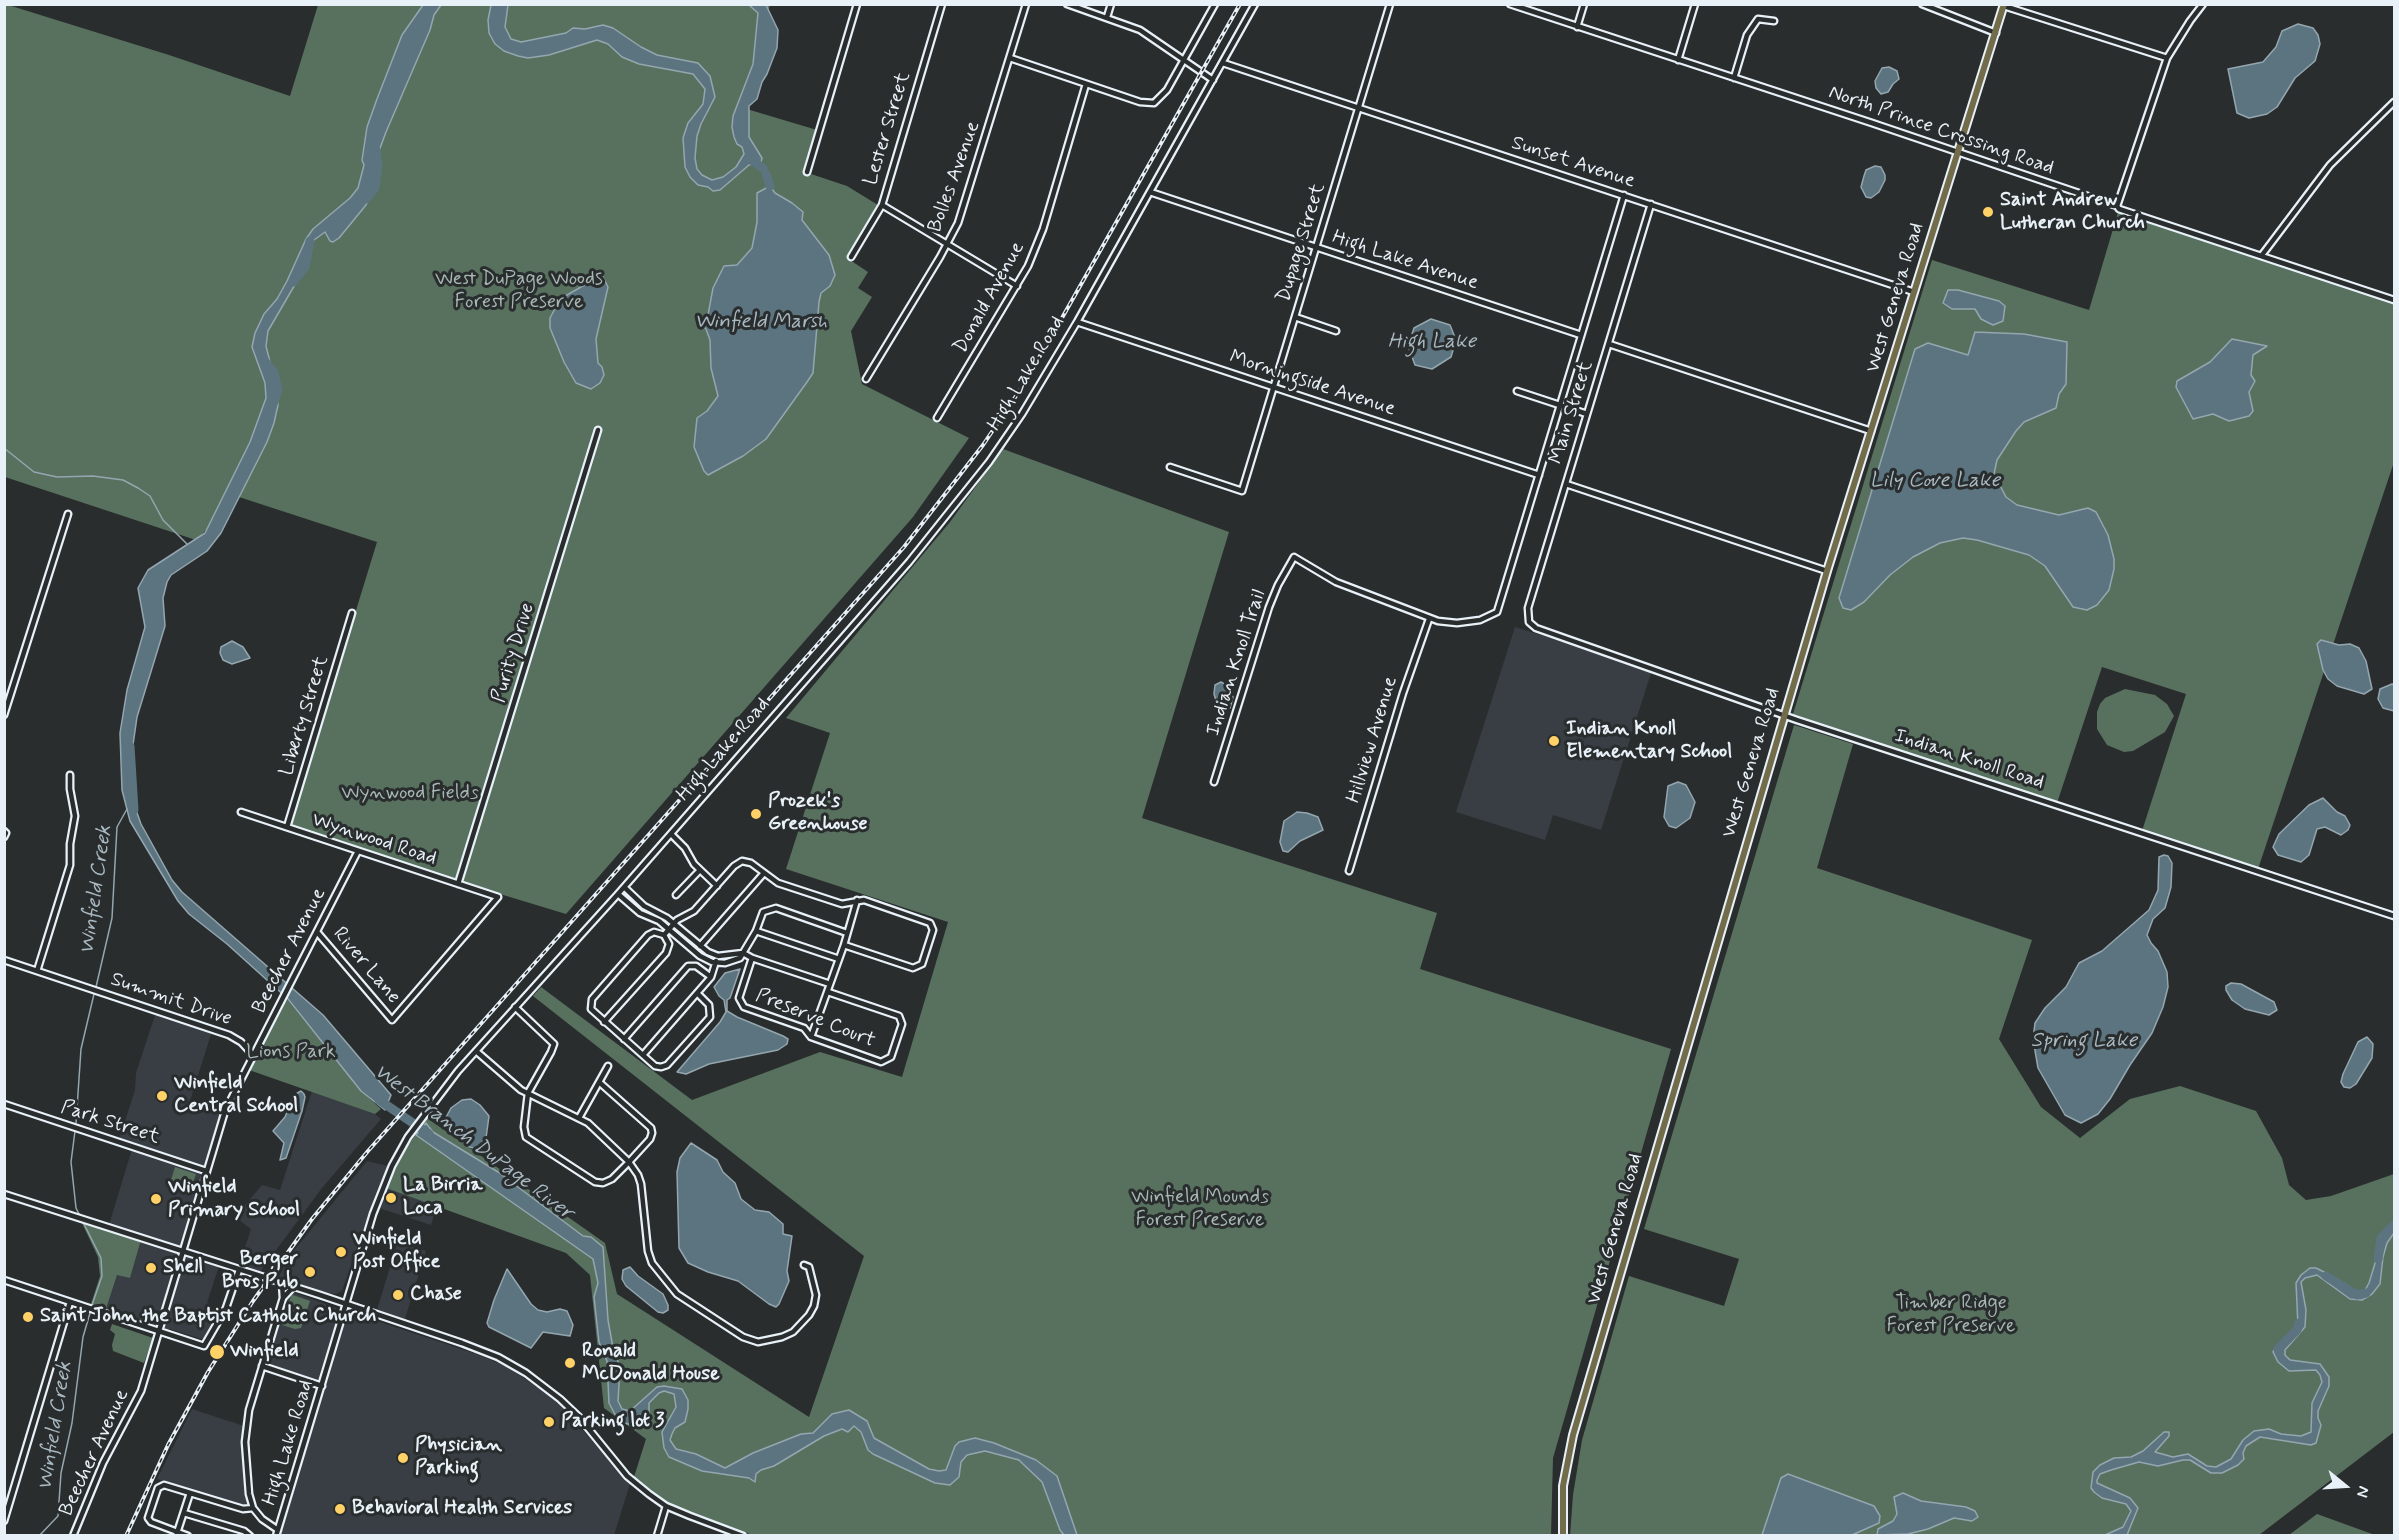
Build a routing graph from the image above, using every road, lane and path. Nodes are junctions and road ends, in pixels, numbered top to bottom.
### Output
1 (857, 4) edge
2 (942, 4) edge
3 (1026, 4) edge
4 (1067, 4) edge
5 (1111, 4) edge
6 (1215, 4) edge
7 (1255, 4) edge
8 (1390, 4) edge
9 (1510, 4) edge
10 (1584, 4) edge
11 (1695, 4) edge
12 (1922, 4) edge
13 (2203, 4) edge
14 (2004, 5) edge
15 (1107, 18) junction
16 (1774, 21) dead end
17 (1577, 27) junction
18 (1996, 33) junction
19 (1010, 58) junction
20 (2167, 58) junction
21 (1678, 60) junction
22 (1183, 61) junction
23 (1223, 63) junction
24 (1734, 78) junction
25 (1213, 80) junction
26 (1086, 84) junction
27 (2394, 102) edge
28 (1359, 108) junction
29 (1959, 153) junction
30 (807, 172) dead end
31 (1150, 192) junction
32 (1624, 195) junction
33 (1651, 204) junction
34 (882, 205) junction
35 (2117, 206) junction
36 (948, 244) junction
37 (1316, 247) junction
38 (2262, 255) junction
39 (852, 256) dead end
40 (1017, 286) junction
41 (1914, 292) junction
42 (2394, 300) edge
43 (1295, 317) junction
44 (1077, 322) junction
45 (1336, 331) dead end
46 (1581, 335) junction
47 (1609, 344) junction
48 (866, 379) dead end
49 (1273, 387) junction
50 (1517, 391) dead end
51 (1560, 405) junction
52 (1587, 414) junction
53 (937, 418) dead end
54 (598, 430) dead end
55 (1871, 431) junction
56 (1170, 466) dead end
57 (1539, 475) junction
58 (1566, 484) junction
59 (68, 514) dead end
60 (1827, 571) junction
61 (352, 613) dead end
62 (1429, 619) junction
63 (1536, 628) joint
64 (1784, 714) junction
65 (4, 715) edge
66 (70, 775) dead end
67 (1214, 782) dead end
68 (241, 812) dead end
69 (287, 827) junction
70 (4, 831) edge
71 (671, 834) junction
72 (4, 837) edge
73 (358, 851) junction
74 (700, 870) junction
75 (1348, 871) dead end
76 (764, 873) junction
77 (458, 884) junction
78 (717, 886) junction
79 (624, 887) junction
80 (618, 894) junction
81 (676, 895) dead end
82 (857, 900) junction
83 (2394, 916) edge
84 (674, 924) junction
85 (669, 929) junction
86 (317, 932) junction
87 (756, 932) junction
88 (848, 933) junction
89 (664, 935) junction
90 (844, 945) junction
91 (700, 946) junction
92 (743, 953) junction
93 (717, 956) junction
94 (752, 958) junction
95 (839, 959) junction
96 (4, 960) edge
97 (716, 963) junction
98 (37, 971) junction
99 (711, 977) junction
100 (830, 984) junction
101 (828, 992) junction
102 (697, 993) junction
103 (515, 1007) junction
104 (392, 1020) joint
105 (604, 1022) junction
106 (811, 1037) junction
107 (624, 1039) junction
108 (476, 1051) junction
109 (253, 1055) junction
110 (643, 1055) junction
111 (608, 1066) dead end
112 (599, 1082) junction
113 (528, 1093) junction
114 (4, 1104) edge
115 (579, 1118) junction
116 (629, 1162) junction
117 (206, 1171) junction
118 (4, 1194) edge
119 (182, 1252) junction
120 (804, 1265) dead end
121 (240, 1270) junction
122 (4, 1280) edge
123 (282, 1282) junction
124 (294, 1286) junction
125 (283, 1298) junction
126 (70, 1302) junction
127 (346, 1304) junction
128 (158, 1331) junction
129 (262, 1366) junction
130 (322, 1386) junction
131 (190, 1493) junction
132 (252, 1506) junction
133 (666, 1506) junction
134 (183, 1513) junction
135 (4, 1521) edge
136 (277, 1533) edge
137 (177, 1534) edge
138 (73, 1536) edge
139 (188, 1536) edge
140 (250, 1536) edge
141 (657, 1536) edge
142 (743, 1536) edge
143 (1563, 1536) edge

1 - 30 street
2 - 34 street, Lester Street
3 - 19 street, Bolles Avenue
4 - 15 street
5 - 15 street
6 - 22 street
7 - 23 street, High Lake Road
8 - 28 street, Dupage Street
9 - 17 street, North Prince Crossing Road
10 - 17 street
11 - 21 street
12 - 18 street
13 - 20 street
14 - 18 main road, West Geneva Road
14 - 20 street
15 - 22 street
16 - 24 street
17 - 21 street, North Prince Crossing Road
18 - 29 main road, West Geneva Road
19 - 26 street
19 - 36 street, Bolles Avenue
20 - 35 street
21 - 24 street, North Prince Crossing Road
22 - 25 street
22 - 26 street
23 - 25 street, High Lake Road
23 - 28 street, Sunset Avenue
24 - 29 street, North Prince Crossing Road
25 - 31 street, High Lake Road
26 - 40 street, Donald Avenue
27 - 38 street
28 - 32 street, Sunset Avenue
28 - 37 street, Dupage Street
29 - 35 street, North Prince Crossing Road
29 - 41 main road, West Geneva Road
31 - 37 street, High Lake Avenue
31 - 44 street, High Lake Road
32 - 33 street, Sunset Avenue
32 - 46 street, Main Street
33 - 41 street, Sunset Avenue
33 - 47 street, Main Street
34 - 36 street
34 - 39 street, Lester Street
35 - 38 street, North Prince Crossing Road
36 - 40 street
36 - 48 street, Bolles Avenue
37 - 43 street, Dupage Street
37 - 46 street, High Lake Avenue
38 - 42 street, North Prince Crossing Road
40 - 53 street, Donald Avenue
41 - 55 main road, West Geneva Road
43 - 45 street
43 - 49 street, Dupage Street
44 - 49 street, Morningside Avenue
44 - 71 street, High Lake Road
46 - 51 street, Main Street
47 - 52 street, Main Street
47 - 55 street
49 - 56 street, Dupage Street
49 - 57 street, Morningside Avenue
50 - 51 street
51 - 52 street
51 - 57 street, Main Street
52 - 58 street, Main Street
54 - 77 street, Purity Drive
55 - 60 main road, West Geneva Road
57 - 62 street, Main Street
58 - 60 street
58 - 63 street, Main Street
59 - 65 street
60 - 64 main road, West Geneva Road
61 - 69 street, Liberty Street
62 - 67 street, Indian Knoll Trail
62 - 75 street, Hillview Avenue
63 - 64 street, Indian Knoll Road
64 - 83 street, Indian Knoll Road
64 - 143 main road, West Geneva Road
66 - 98 street
68 - 69 street, Wynwood Road
69 - 73 street, Wynwood Road
70 - 72 street
71 - 74 street
71 - 79 street, High Lake Road
73 - 77 street, Wynwood Road
73 - 86 street, Beecher Avenue
74 - 78 street
74 - 81 street
76 - 78 street
76 - 82 street
76 - 91 street
77 - 104 street, Wynwood Road
78 - 84 street
79 - 80 street, High Lake Road
79 - 84 street
80 - 85 street
80 - 103 street, High Lake Road
82 - 88 street
82 - 90 street
84 - 85 street
84 - 91 street
85 - 89 street
85 - 97 street
86 - 104 street, River Lane
86 - 109 street, Beecher Avenue
87 - 88 street
87 - 92 street
87 - 95 street
88 - 90 street
89 - 105 street
89 - 105 street
90 - 95 street
91 - 93 street
92 - 93 street
92 - 94 street
92 - 97 street
93 - 97 street
94 - 100 street
94 - 106 street, Preserve Court
95 - 100 street
96 - 98 street, Summit Drive
97 - 99 street
98 - 109 street, Summit Drive
99 - 102 street
99 - 107 street
100 - 101 street
101 - 106 street
101 - 106 street, Preserve Court
102 - 110 street
102 - 110 street
103 - 108 street, High Lake Road
103 - 113 street
105 - 107 street
107 - 110 street
108 - 113 street
108 - 127 street, High Lake Road
109 - 117 street, Beecher Avenue
111 - 112 street
112 - 115 street
112 - 116 street
113 - 115 street
113 - 116 street
114 - 117 street, Park Street
115 - 116 street
116 - 120 street
117 - 119 street, Beecher Avenue
118 - 119 street
119 - 121 street
119 - 128 street, Beecher Avenue
121 - 123 street
121 - 128 street
122 - 126 street
123 - 124 street
123 - 125 street
124 - 125 street
124 - 127 street
125 - 129 street
126 - 128 street
126 - 135 street
127 - 130 street, High Lake Road
127 - 133 street
128 - 138 street, Beecher Avenue
129 - 130 street
129 - 132 street
130 - 136 street, High Lake Road
131 - 132 street
131 - 134 street
131 - 137 street
132 - 136 street
133 - 141 street
133 - 142 street
134 - 137 street
134 - 140 street
137 - 139 street

